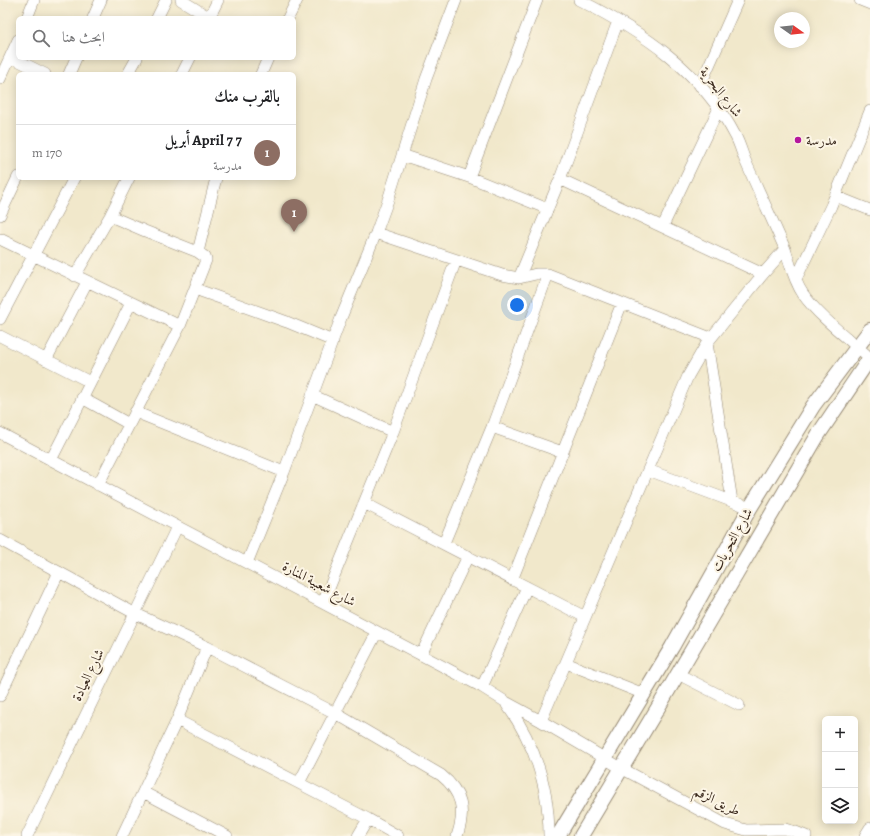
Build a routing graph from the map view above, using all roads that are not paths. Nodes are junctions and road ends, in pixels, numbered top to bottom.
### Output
1 (34, 0) edge
2 (101, 0) edge
3 (166, 0) edge
4 (181, 0) edge
5 (218, 0) edge
6 (298, 0) edge
7 (456, 0) edge
8 (537, 0) edge
9 (738, 0) edge
10 (860, 0) edge
11 (582, 1) edge
12 (870, 4) edge
13 (28, 16) edge
14 (94, 16) edge
15 (158, 16) edge
16 (207, 16) edge
17 (211, 16) edge
18 (289, 16) edge
19 (618, 21) junction
20 (16, 45) edge
21 (11, 57) junction
22 (16, 60) edge
23 (17, 60) edge
24 (75, 60) edge
25 (136, 60) edge
26 (189, 60) edge
27 (267, 60) edge
28 (41, 72) edge
29 (70, 72) edge
30 (129, 72) edge
31 (183, 72) edge
32 (262, 72) edge
33 (0, 80) edge
34 (700, 86) junction
35 (718, 110) junction
36 (870, 111) edge
37 (402, 155) junction
38 (469, 177) junction
39 (560, 179) junction
40 (17, 180) edge
41 (73, 180) edge
42 (128, 180) edge
43 (216, 180) edge
44 (836, 196) junction
45 (548, 209) junction
46 (870, 210) edge
47 (0, 215) edge
48 (110, 216) junction
49 (663, 226) junction
50 (376, 233) junction
51 (0, 239) edge
52 (785, 249) junction
53 (198, 252) junction
54 (33, 255) junction
55 (456, 260) junction
56 (548, 274) junction
57 (763, 274) junction
58 (76, 276) junction
59 (519, 278) junction
60 (796, 279) junction
61 (87, 282) junction
62 (195, 289) junction
63 (131, 303) junction
64 (622, 303) junction
65 (1, 313) edge
66 (180, 326) junction
67 (870, 330) edge
68 (0, 336) edge
69 (333, 341) junction
70 (709, 341) junction
71 (857, 346) junction
72 (870, 358) edge
73 (46, 360) junction
74 (90, 382) junction
75 (312, 395) junction
76 (82, 398) junction
77 (135, 412) junction
78 (129, 424) junction
79 (492, 427) junction
80 (393, 432) junction
81 (0, 433) edge
82 (562, 452) junction
83 (51, 460) junction
84 (648, 470) junction
85 (284, 472) junction
86 (98, 485) junction
87 (732, 501) junction
88 (364, 503) junction
89 (750, 508) junction
90 (177, 527) junction
91 (0, 540) edge
92 (444, 544) junction
93 (468, 556) junction
94 (247, 563) junction
95 (59, 572) junction
96 (512, 580) junction
97 (527, 587) junction
98 (323, 603) junction
99 (134, 613) junction
100 (585, 618) junction
101 (377, 632) junction
102 (207, 647) junction
103 (421, 655) junction
104 (566, 663) junction
105 (678, 674) junction
106 (482, 687) junction
107 (644, 694) junction
108 (0, 696) edge
109 (506, 702) junction
110 (739, 705) dead end
111 (335, 713) junction
112 (177, 720) junction
113 (541, 721) junction
114 (606, 758) junction
115 (621, 768) junction
116 (298, 783) junction
117 (143, 792) junction
118 (368, 818) junction
119 (870, 828) edge
120 (213, 833) edge
121 (746, 833) edge
122 (27, 836) edge
123 (122, 836) edge
124 (227, 836) edge
125 (358, 836) edge
126 (398, 836) edge
127 (458, 836) edge
128 (549, 836) edge
129 (558, 836) edge
130 (581, 836) edge
131 (806, 836) edge
132 (865, 836) edge

1 - 13 street
2 - 14 street
3 - 15 street
4 - 16 street
5 - 17 street
6 - 18 street
7 - 37 street
8 - 38 street
9 - 34 street
10 - 12 street
11 - 19 street, شارع البحرية
19 - 34 street, شارع البحرية
19 - 39 street
20 - 21 street
21 - 22 street
21 - 33 street
23 - 28 street
24 - 29 street
25 - 30 street
26 - 31 street
27 - 32 street
34 - 35 street, شارع البحرية
35 - 49 street
35 - 52 street, شارع البحرية
36 - 44 street
37 - 38 street
37 - 50 street
38 - 45 street
39 - 45 street
39 - 49 street
40 - 47 street
41 - 54 street
42 - 48 street
43 - 53 street
44 - 46 street
44 - 60 street
45 - 59 street
48 - 53 street
48 - 58 street
49 - 57 street
50 - 55 street
50 - 69 street
51 - 54 street
52 - 57 street
52 - 60 street, شارع البحرية
53 - 62 street
54 - 58 street
54 - 65 street
55 - 59 street
55 - 80 street
56 - 59 street
56 - 64 street
56 - 79 street
57 - 70 street
58 - 61 street
60 - 71 street, شارع البحرية
61 - 63 street
61 - 73 street
62 - 66 street
62 - 69 street
63 - 66 street
63 - 74 street
64 - 70 street
64 - 82 street
66 - 77 street
67 - 71 main road, شارع التحريات
68 - 73 street
69 - 75 street
70 - 84 street
70 - 87 street
71 - 72 street, شارع البحرية
71 - 89 main road, شارع التحريات
72 - 105 main road, شارع التحريات
73 - 74 street
74 - 76 street
75 - 80 street
75 - 85 street
76 - 78 street
76 - 83 street
77 - 78 street
77 - 85 street
78 - 86 street
79 - 82 street
79 - 92 street
80 - 88 street
81 - 83 street, شارع شعبية المنارة
82 - 96 street
83 - 86 street, شارع شعبية المنارة
84 - 87 street
84 - 100 street
85 - 94 street
86 - 90 street, شارع شعبية المنارة
87 - 89 street
88 - 92 street
88 - 98 street
89 - 107 main road, شارع التحريات
90 - 94 street, شارع شعبية المنارة
90 - 99 street, شارع العيادة
91 - 95 street
92 - 93 street
93 - 96 street
93 - 103 street
94 - 98 street, شارع شعبية المنارة
95 - 99 street
95 - 108 street
96 - 97 street
97 - 100 street
97 - 106 street
98 - 101 street, شارع شعبية المنارة
99 - 102 street
99 - 122 street, شارع العيادة
100 - 104 street
101 - 103 street, شارع شعبية المنارة
101 - 111 street
102 - 111 street
102 - 112 street
103 - 106 street, شارع شعبية المنارة
104 - 107 street
104 - 113 street
105 - 110 street
105 - 115 main road, شارع التحريات
106 - 109 street, شارع شعبية المنارة
107 - 114 main road, شارع التحريات
109 - 113 street, شارع شعبية المنارة
109 - 128 street
111 - 116 street
111 - 127 street
112 - 116 street
112 - 117 street
113 - 114 street, شارع شعبية المنارة
114 - 115 street, شارع شعبية المنارة
114 - 129 main road, شارع التحريات
115 - 121 street, طريق الزقم
115 - 130 main road, شارع التحريات
116 - 118 street
117 - 120 street
117 - 123 street
118 - 125 street
118 - 126 street
119 - 132 street
120 - 124 street
121 - 131 street, طريق الزقم

